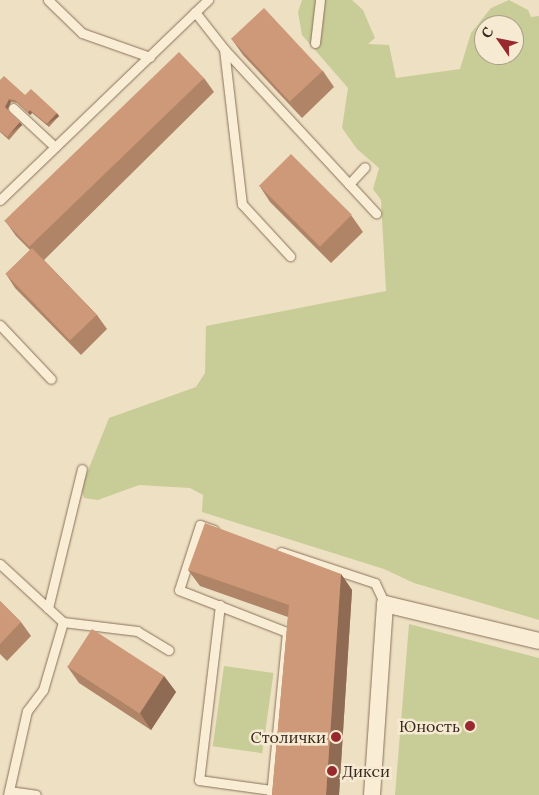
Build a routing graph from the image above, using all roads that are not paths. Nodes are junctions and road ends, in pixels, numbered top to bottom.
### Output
1 (48, 0) edge
2 (208, 0) edge
3 (320, 0) edge
4 (195, 12) junction
5 (315, 43) dead end
6 (224, 49) junction
7 (150, 57) junction
8 (13, 108) dead end
9 (55, 147) junction
10 (366, 167) dead end
11 (349, 184) junction
12 (0, 200) edge
13 (376, 213) dead end
14 (290, 256) dead end
15 (0, 325) edge
16 (52, 379) dead end
17 (82, 469) dead end
18 (228, 534) edge
19 (274, 549) edge
20 (0, 564) edge
21 (386, 604) junction
22 (220, 606) junction
23 (48, 608) junction
24 (64, 622) junction
25 (539, 641) edge
26 (169, 650) dead end
27 (8, 793) edge
28 (271, 793) edge
29 (36, 795) edge
30 (372, 795) edge

1 - 7 lane
2 - 4 lane
3 - 5 lane
4 - 6 lane
4 - 7 lane
6 - 11 lane
6 - 14 lane
7 - 9 lane
8 - 9 lane
9 - 12 lane
10 - 11 lane
11 - 13 lane
15 - 16 lane
17 - 23 lane
18 - 22 lane
19 - 21 lane
20 - 23 lane
21 - 25 street
21 - 30 street
22 - 28 lane
22 - 28 lane
23 - 24 lane
24 - 26 lane
24 - 27 lane
27 - 29 lane

